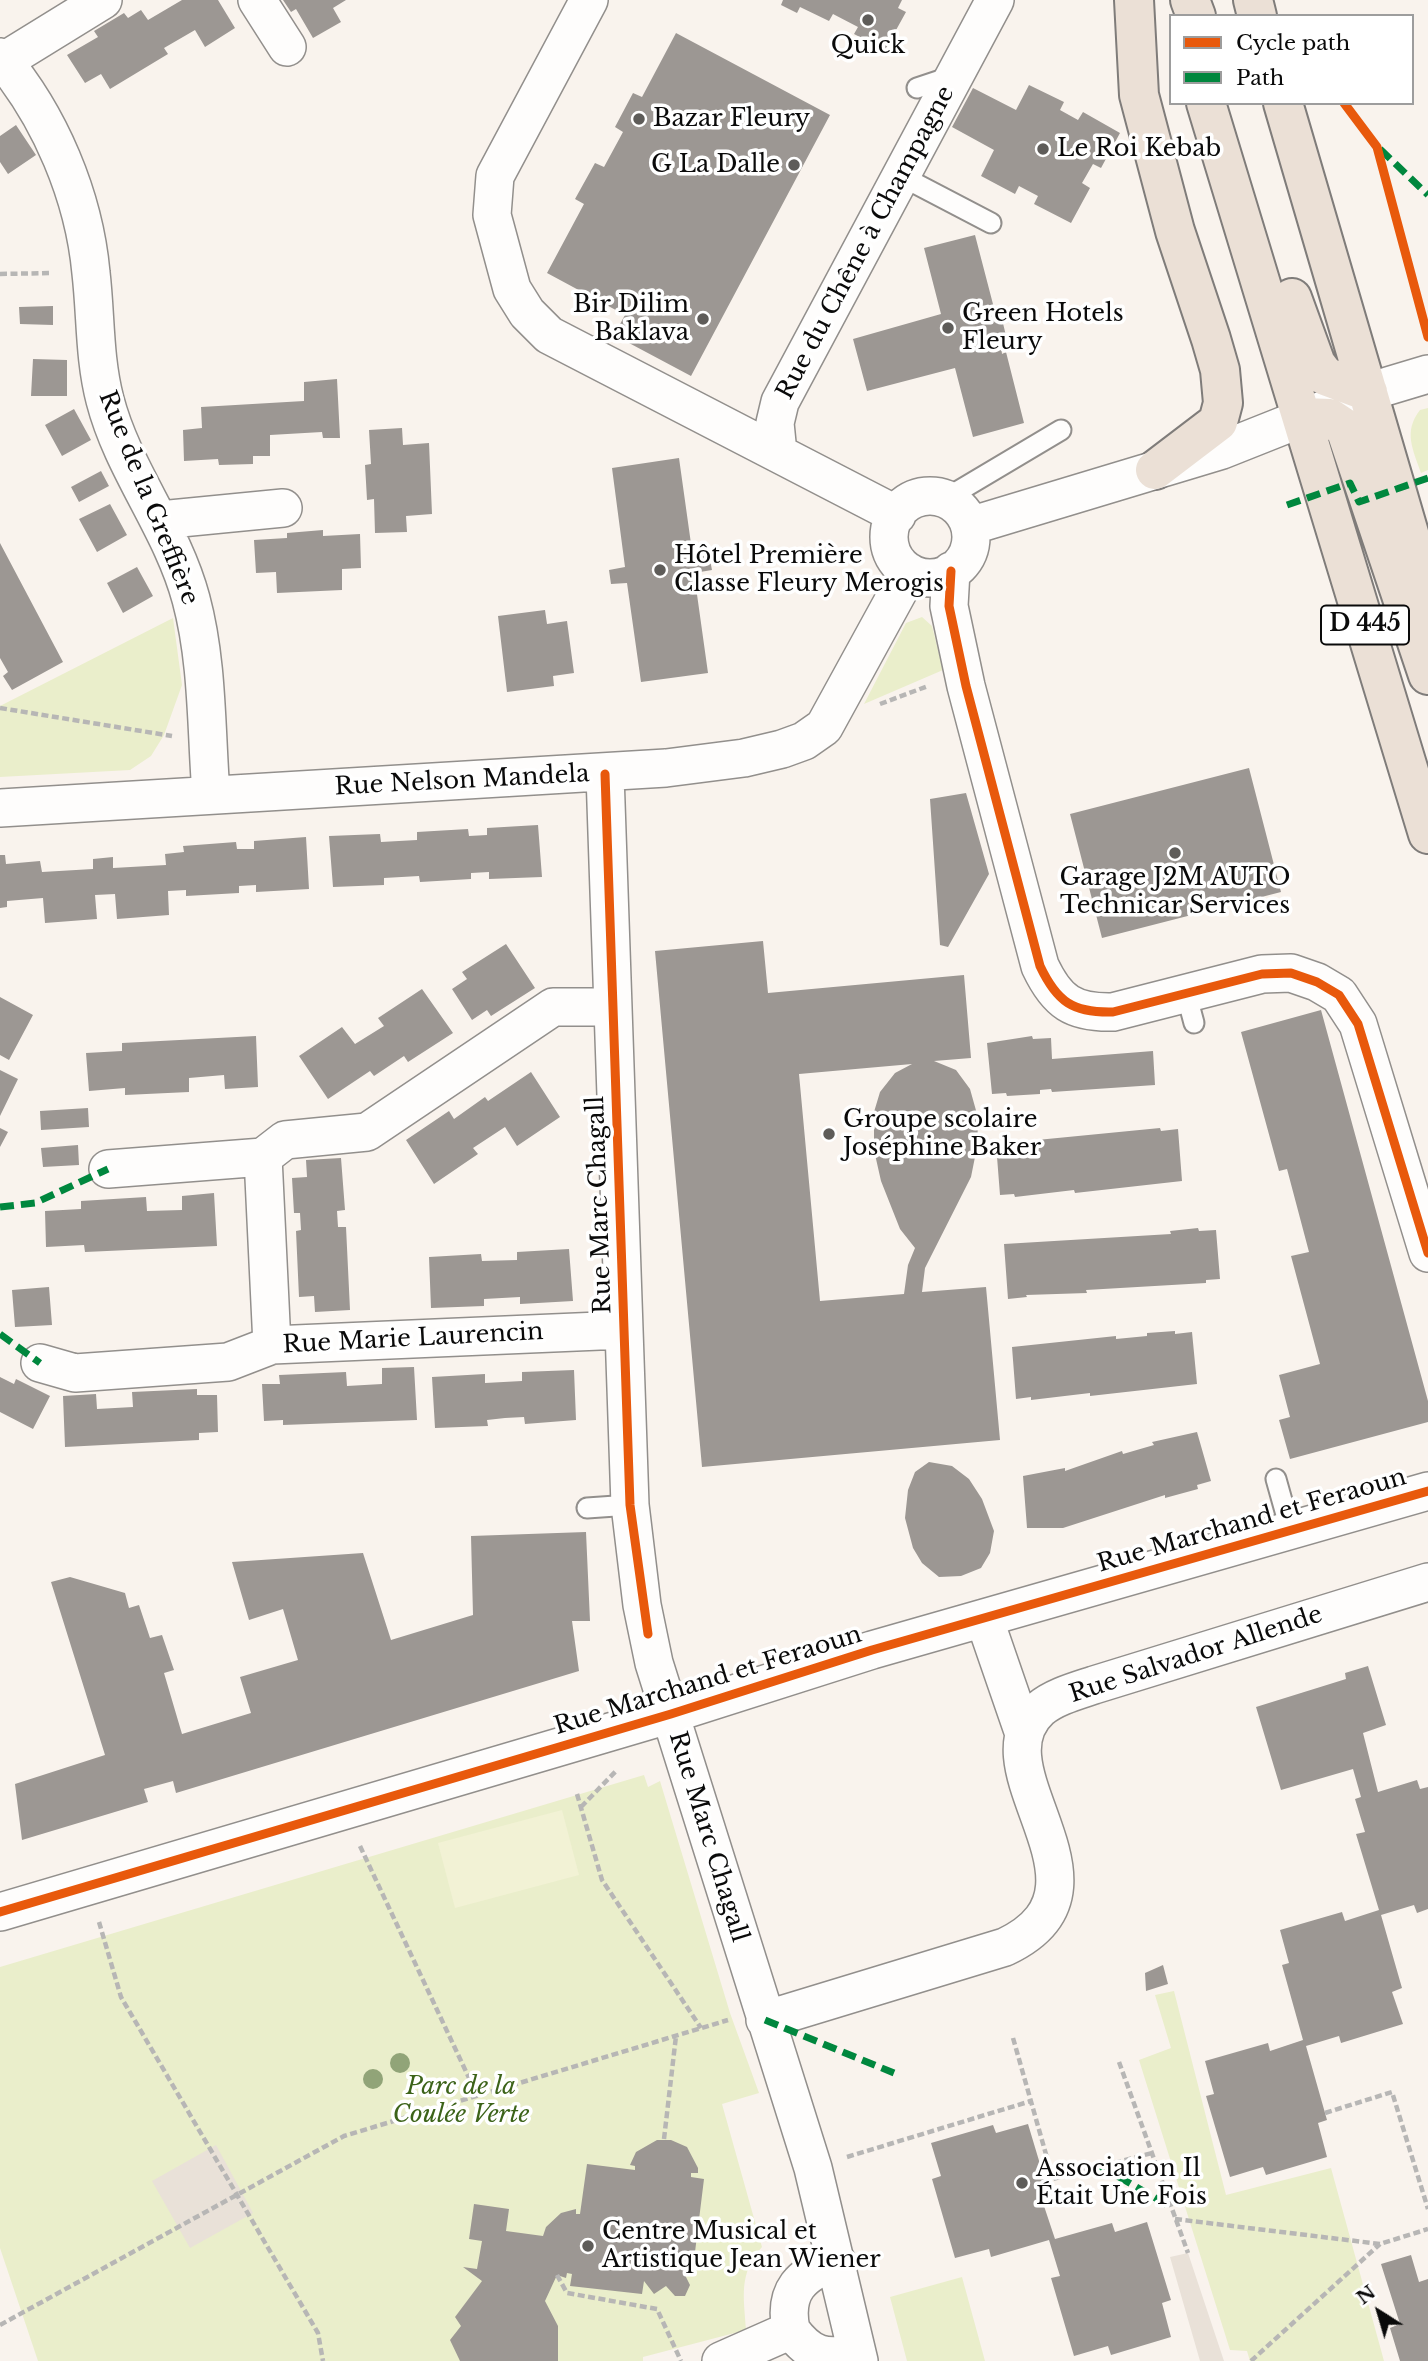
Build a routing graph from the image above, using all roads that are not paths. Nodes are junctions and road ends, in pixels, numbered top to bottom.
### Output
1 (103, 0) edge
2 (257, 0) edge
3 (589, 0) edge
4 (995, 0) edge
5 (1134, 0) edge
6 (287, 47) dead end
7 (2, 59) edge
8 (954, 76) junction
9 (917, 88) dead end
10 (1207, 105) edge
11 (1232, 105) edge
12 (1284, 105) edge
13 (901, 176) junction
14 (991, 223) dead end
15 (1428, 374) edge
16 (1368, 392) junction
17 (1303, 417) junction
18 (1061, 430) dead end
19 (778, 453) junction
20 (1155, 470) junction
21 (946, 499) junction
22 (283, 508) dead end
23 (897, 515) junction
24 (160, 520) junction
25 (970, 526) junction
26 (951, 571) junction
27 (909, 572) junction
28 (1428, 598) edge
29 (1428, 675) edge
30 (605, 774) junction
31 (211, 794) junction
32 (0, 807) edge
33 (1428, 834) edge
34 (612, 1007) junction
35 (263, 1157) junction
36 (108, 1169) dead end
37 (1428, 1253) edge
38 (624, 1330) junction
39 (272, 1345) junction
40 (40, 1363) dead end
41 (1276, 1479) dead end
42 (1428, 1491) edge
43 (631, 1504) junction
44 (587, 1508) dead end
45 (1290, 1529) junction
46 (1428, 1582) edge
47 (984, 1618) junction
48 (671, 1714) junction
49 (1024, 1734) junction
50 (0, 1912) edge
51 (763, 2014) junction
52 (836, 2260) junction
53 (791, 2330) junction
54 (858, 2357) edge
55 (721, 2361) edge

1 - 7 street
2 - 6 street
3 - 19 street
4 - 8 street, Rue du Chêne à Champagne
5 - 20 main road
7 - 24 street, Rue de la Greffière
8 - 9 lane
8 - 13 street, Rue du Chêne à Champagne
10 - 17 main road, D 445
11 - 16 main road
12 - 16 main road, D 445
13 - 14 lane
13 - 19 street, Rue du Chêne à Champagne
15 - 16 street
16 - 17 street
16 - 28 main road, D 445
17 - 20 street
17 - 29 main road
17 - 33 main road, D 445
18 - 21 lane
19 - 23 street
20 - 25 street
21 - 23 street
21 - 25 street
22 - 24 street
23 - 27 street
24 - 31 street, Rue de la Greffière
25 - 26 street
26 - 27 street
26 - 37 street
27 - 30 street, Rue Nelson Mandela
30 - 31 street, Rue Nelson Mandela
30 - 34 street, Rue Marc Chagall
31 - 32 street, Rue Nelson Mandela
34 - 35 street
34 - 38 street, Rue Marc Chagall
35 - 36 street
35 - 39 street
38 - 39 street, Rue Marie Laurencin
38 - 43 street, Rue Marc Chagall
39 - 40 street, Rue Marie Laurencin
41 - 45 lane
42 - 45 street, Rue Marchand et Feraoun
43 - 44 lane
43 - 48 street, Rue Marc Chagall
45 - 47 street, Rue Marchand et Feraoun
46 - 49 street, Rue Salvador Allende
47 - 48 street, Rue Marchand et Feraoun
47 - 49 street
48 - 50 street, Rue Marchand et Feraoun
48 - 51 street, Rue Marc Chagall
49 - 51 street
51 - 52 street
52 - 53 street
52 - 54 street
53 - 54 street
53 - 55 street

